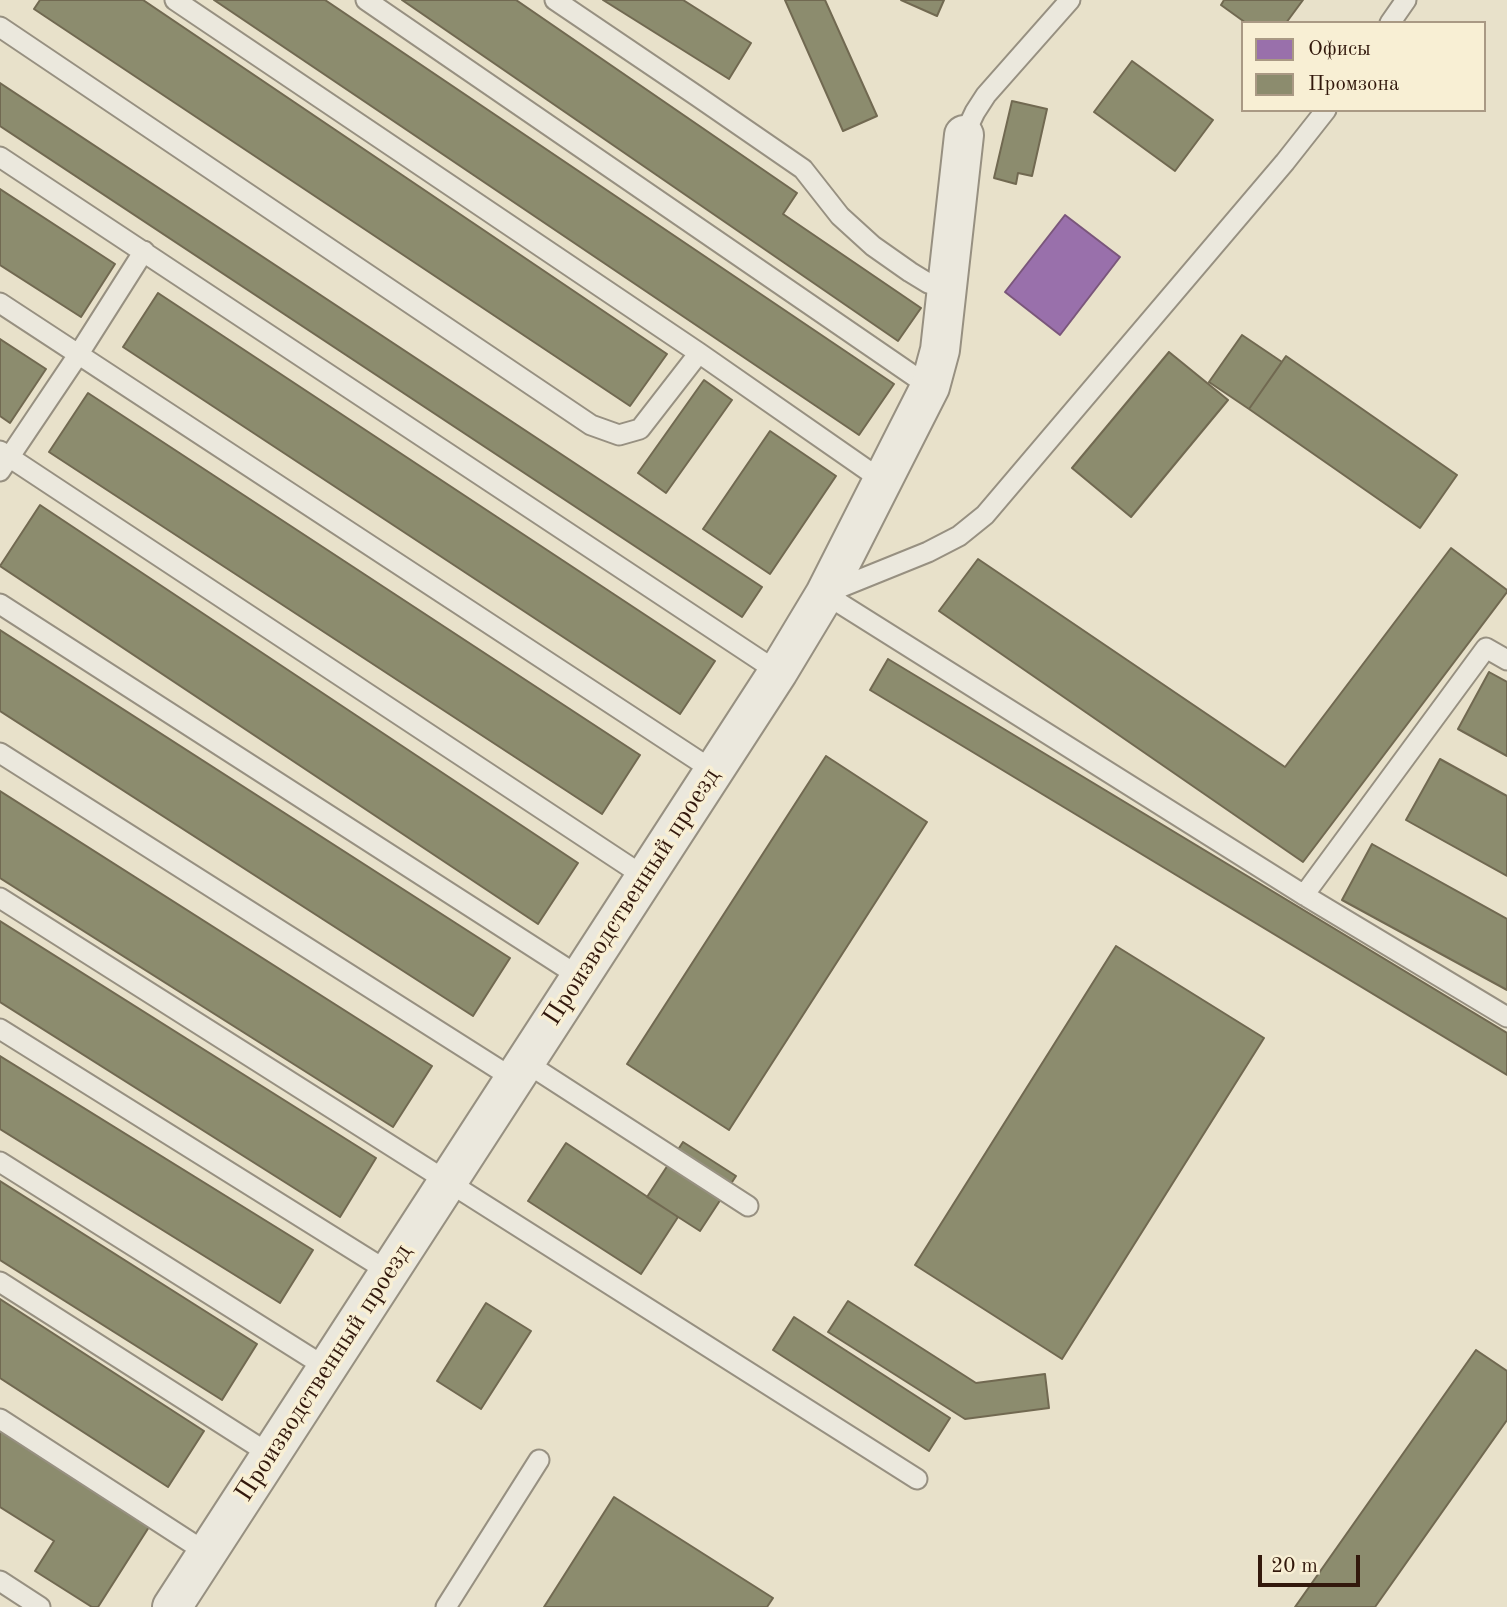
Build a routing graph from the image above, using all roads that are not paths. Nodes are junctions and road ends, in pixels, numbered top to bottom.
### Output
1 (176, 0) edge
2 (366, 0) edge
3 (555, 0) edge
4 (1070, 0) edge
5 (1406, 0) edge
6 (1391, 21) edge
7 (0, 27) edge
8 (1324, 112) edge
9 (964, 135) joint
10 (0, 157) edge
11 (144, 251) junction
12 (947, 289) junction
13 (0, 303) edge
14 (699, 353) junction
15 (78, 355) junction
16 (930, 387) junction
17 (3, 459) edge
18 (883, 481) junction
19 (825, 594) junction
20 (0, 604) edge
21 (1507, 660) edge
22 (778, 672) junction
23 (0, 753) edge
24 (714, 771) junction
25 (645, 877) junction
26 (1304, 895) junction
27 (0, 898) edge
28 (580, 977) junction
29 (1507, 1017) edge
30 (0, 1030) edge
31 (519, 1071) junction
32 (0, 1162) edge
33 (448, 1182) junction
34 (748, 1206) dead end
35 (389, 1272) junction
36 (0, 1282) edge
37 (327, 1368) junction
38 (0, 1419) edge
39 (271, 1455) junction
40 (539, 1460) dead end
41 (917, 1479) dead end
42 (207, 1553) junction
43 (0, 1581) edge
44 (40, 1607) edge
45 (172, 1607) edge
46 (446, 1607) edge

1 - 14 lane
2 - 16 lane
3 - 12 lane
4 - 9 lane
5 - 6 lane
7 - 14 lane
8 - 19 lane
9 - 12 street, Производственный проезд
10 - 11 lane
11 - 15 lane
11 - 22 lane
12 - 16 street, Производственный проезд
13 - 15 lane
14 - 18 lane
15 - 17 lane
15 - 24 lane
16 - 18 street, Производственный проезд
17 - 25 lane
18 - 19 street, Производственный проезд
19 - 22 street, Производственный проезд
19 - 26 lane
20 - 28 lane
21 - 26 lane
22 - 24 street, Производственный проезд
23 - 31 lane
24 - 25 street, Производственный проезд
25 - 28 street, Производственный проезд
26 - 29 lane
27 - 33 lane
28 - 31 street, Производственный проезд
30 - 35 lane
31 - 33 street, Производственный проезд
31 - 34 lane
32 - 37 lane
33 - 35 street, Производственный проезд
33 - 41 lane
35 - 37 street, Производственный проезд
36 - 39 lane
37 - 39 street, Производственный проезд
38 - 42 lane
39 - 42 street, Производственный проезд
40 - 46 lane
42 - 45 street, Производственный проезд
43 - 44 lane

